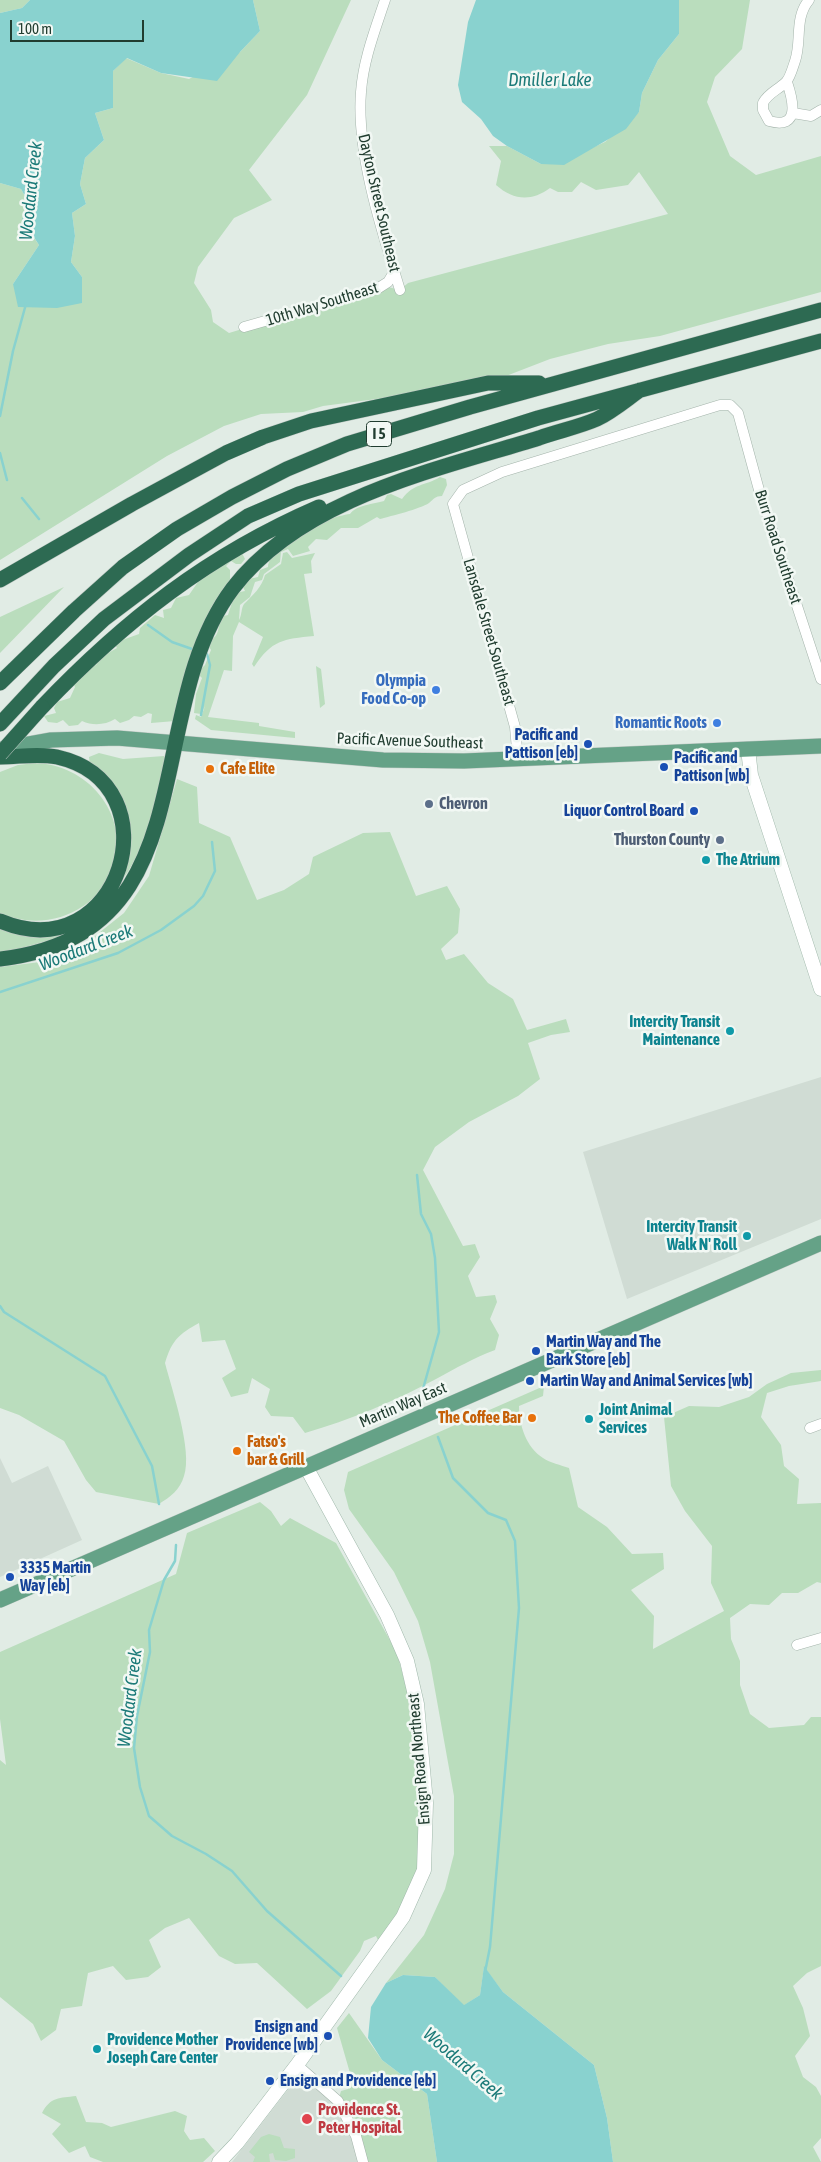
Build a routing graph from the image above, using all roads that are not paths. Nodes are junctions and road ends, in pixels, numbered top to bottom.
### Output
1 (385, 0) edge
2 (809, 0) edge
3 (787, 82) junction
4 (821, 110) edge
5 (793, 113) junction
6 (394, 272) junction
7 (400, 290) dead end
8 (821, 310) edge
9 (244, 327) dead end
10 (821, 341) edge
11 (558, 384) junction
12 (640, 390) junction
13 (365, 493) junction
14 (453, 504) joint
15 (0, 580) edge
16 (821, 679) edge
17 (0, 683) edge
18 (0, 724) edge
19 (175, 742) junction
20 (821, 746) edge
21 (0, 749) edge
22 (748, 749) junction
23 (0, 755) edge
24 (518, 760) junction
25 (0, 921) edge
26 (0, 959) edge
27 (821, 989) edge
28 (821, 1243) edge
29 (821, 1424) edge
30 (810, 1428) dead end
31 (305, 1465) junction
32 (0, 1600) edge
33 (821, 1638) edge
34 (797, 1645) dead end
35 (297, 2065) junction
36 (219, 2162) edge
37 (363, 2162) edge

1 - 6 street, Dayton Street Southeast
2 - 3 street
3 - 5 street
3 - 5 street
4 - 5 street
6 - 7 street, Dayton Street Southeast
6 - 9 street, 10th Way Southeast
8 - 11 highway, I 5
10 - 12 highway, I 5
11 - 15 highway
11 - 17 highway, I 5
12 - 13 highway
12 - 18 highway, I 5
13 - 19 highway
13 - 23 highway, bridge
14 - 16 street, Burr Road Southeast
14 - 24 street, Lansdale Street Southeast
19 - 21 main road, Pacific Avenue Southeast
19 - 24 main road, Pacific Avenue Southeast
19 - 26 highway
20 - 22 main road, Pacific Avenue Southeast
22 - 24 main road, Pacific Avenue Southeast
22 - 27 street
23 - 25 highway
28 - 31 main road, Martin Way East
29 - 30 street
31 - 32 main road, Martin Way East
31 - 35 street, Ensign Road Northeast
33 - 34 street
35 - 36 street, Ensign Road Northeast
35 - 37 street

